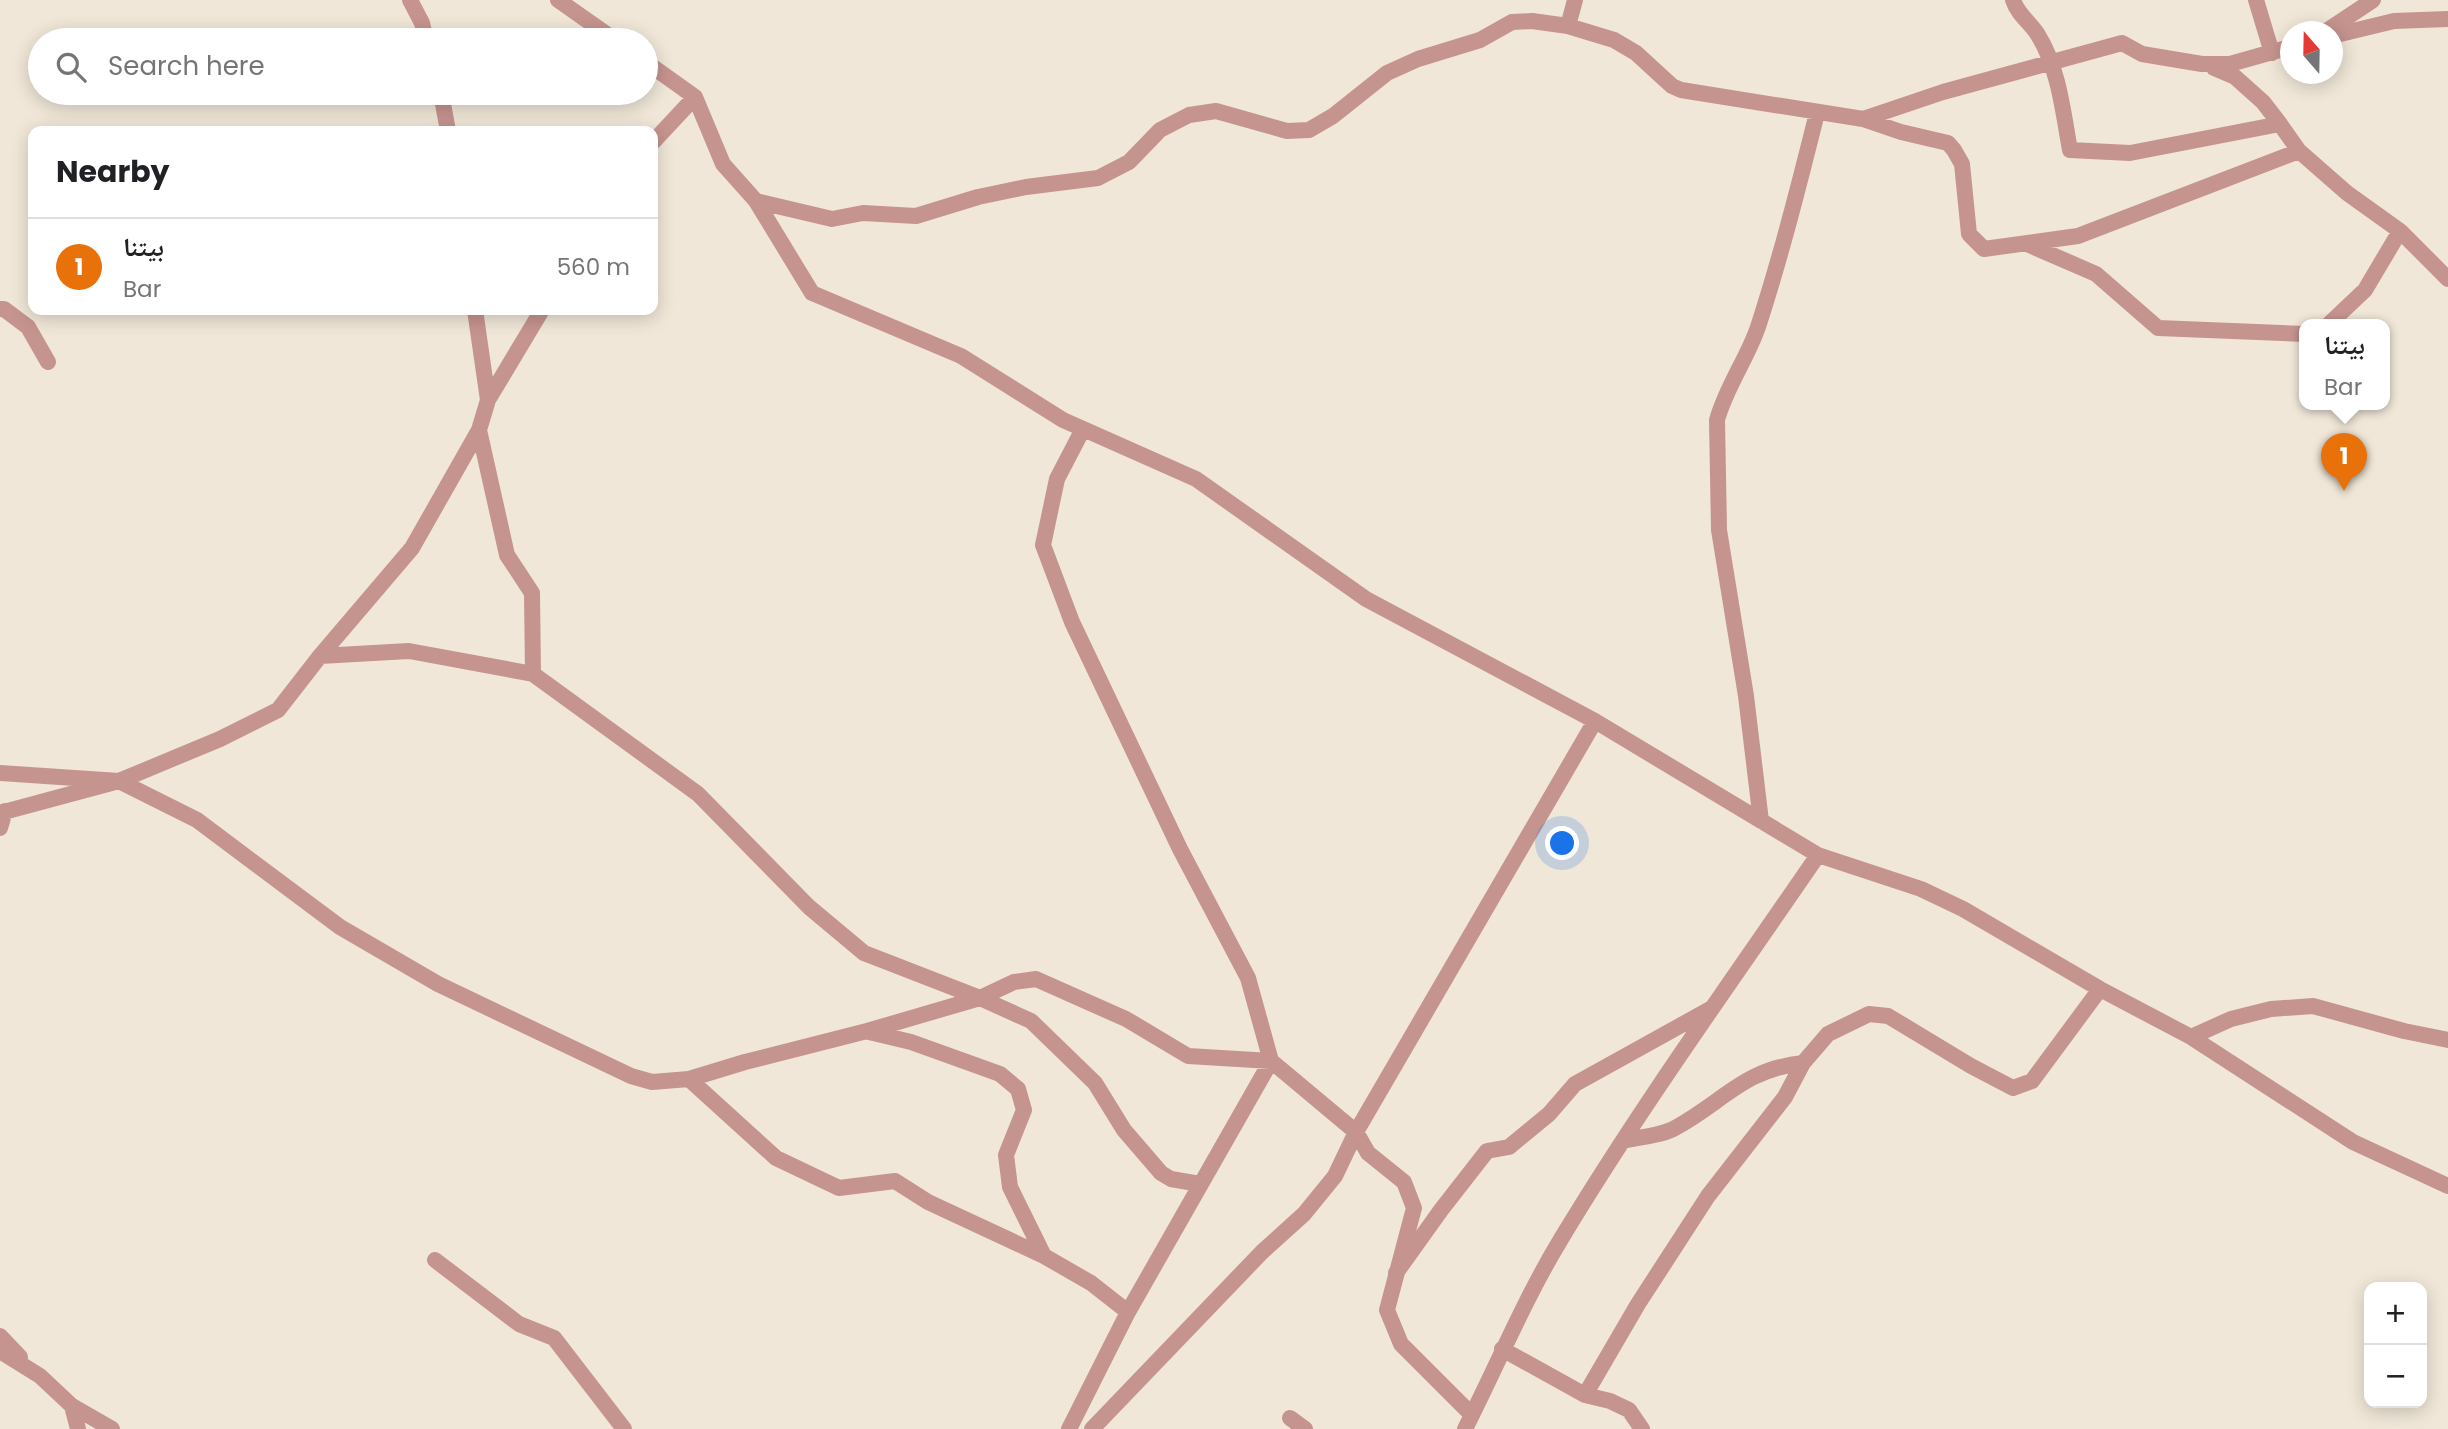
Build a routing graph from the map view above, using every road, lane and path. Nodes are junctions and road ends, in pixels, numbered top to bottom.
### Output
1 (410, 0) edge
2 (558, 0) edge
3 (1575, 0) edge
4 (2013, 0) edge
5 (2256, 0) edge
6 (2373, 0) edge
7 (2448, 19) edge
8 (2343, 21) edge
9 (1568, 26) junction
10 (423, 28) edge
11 (598, 28) edge
12 (2343, 34) edge
13 (2280, 50) edge
14 (2272, 53) junction
15 (2050, 63) junction
16 (2202, 64) junction
17 (658, 71) edge
18 (695, 97) junction
19 (443, 105) edge
20 (1817, 113) junction
21 (1863, 119) junction
22 (2280, 124) junction
23 (447, 126) edge
24 (658, 137) edge
25 (2299, 151) junction
26 (756, 201) junction
27 (2400, 231) junction
28 (2025, 243) junction
29 (2448, 279) edge
30 (0, 309) edge
31 (476, 315) edge
32 (539, 315) edge
33 (2334, 319) edge
34 (2299, 334) edge
35 (48, 362) dead end
36 (488, 400) junction
37 (1083, 429) junction
38 (479, 430) junction
39 (320, 656) junction
40 (533, 674) junction
41 (1595, 721) junction
42 (0, 773) edge
43 (119, 780) junction
44 (3, 812) edge
45 (1761, 821) junction
46 (0, 828) edge
47 (1818, 855) junction
48 (2100, 989) junction
49 (980, 998) junction
50 (1714, 1007) junction
51 (867, 1031) junction
52 (2191, 1037) junction
53 (2448, 1040) edge
54 (1270, 1062) junction
55 (1803, 1063) junction
56 (689, 1079) junction
57 (1356, 1132) junction
58 (1622, 1141) junction
59 (1200, 1184) junction
60 (2448, 1186) edge
61 (1044, 1256) junction
62 (435, 1260) dead end
63 (1396, 1273) junction
64 (1128, 1312) junction
65 (0, 1336) edge
66 (1502, 1349) junction
67 (0, 1352) edge
68 (34, 1372) junction
69 (1585, 1395) junction
70 (72, 1406) junction
71 (1290, 1418) dead end
72 (1469, 1422) edge
73 (78, 1429) edge
74 (112, 1429) edge
75 (624, 1429) edge
76 (1069, 1429) edge
77 (1092, 1429) edge
78 (1305, 1429) edge
79 (1642, 1429) edge

1 - 10 street
2 - 11 street
3 - 9 street
4 - 15 street
5 - 14 street
6 - 8 street
7 - 12 street
9 - 20 street
9 - 26 street
13 - 14 street
14 - 16 street
15 - 16 street
15 - 21 street
15 - 22 street
16 - 22 street
17 - 18 street
18 - 24 street
18 - 26 street
19 - 23 street
20 - 21 street
20 - 45 street
21 - 28 street
22 - 25 street
25 - 27 street
25 - 28 street
26 - 37 street
27 - 29 street
27 - 33 street
28 - 34 street
30 - 35 street
31 - 36 street
32 - 36 street
36 - 38 street
37 - 41 street
37 - 54 street
38 - 39 street
38 - 40 street
39 - 40 street
39 - 43 street
40 - 49 street
41 - 45 street
41 - 57 street
42 - 43 street
43 - 44 street
43 - 56 street
44 - 46 street
45 - 47 street
47 - 48 street
47 - 50 street
48 - 52 street
48 - 55 street
49 - 51 street
49 - 54 street
49 - 59 street
50 - 58 street
50 - 63 street
51 - 56 street
51 - 61 street
52 - 53 street
52 - 60 street
54 - 57 street
54 - 59 street
55 - 58 street
55 - 69 street
56 - 61 street
57 - 63 street
57 - 77 street
58 - 66 street
59 - 64 street
61 - 64 street
62 - 75 street
63 - 72 street
64 - 76 street
65 - 68 street
66 - 69 street
66 - 72 street
67 - 68 street
68 - 70 street
69 - 79 street
70 - 73 street
70 - 74 street
71 - 78 street

